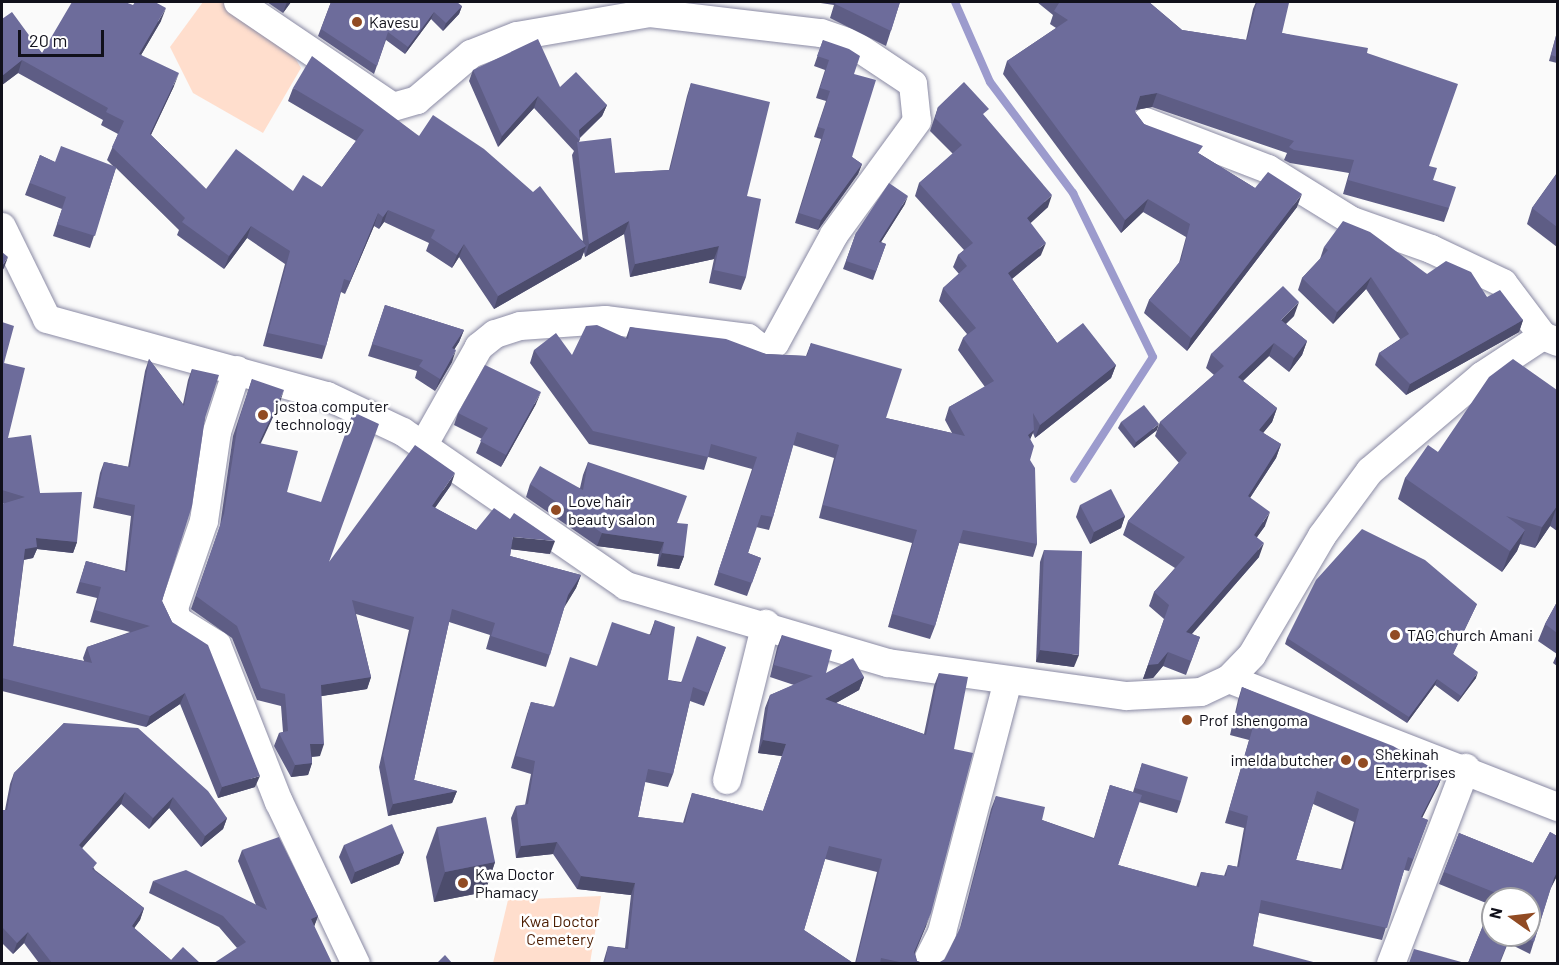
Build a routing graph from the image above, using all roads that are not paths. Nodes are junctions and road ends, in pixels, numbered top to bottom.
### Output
1 (238, 2) edge
2 (1146, 122) edge
3 (2, 226) edge
4 (1550, 339) edge
5 (237, 370) junction
6 (423, 446) junction
7 (766, 624) junction
8 (1229, 679) junction
9 (1008, 681) junction
10 (1466, 768) junction
11 (727, 780) dead end
12 (1557, 807) edge
13 (356, 963) edge
14 (926, 963) edge
15 (1390, 963) edge

1 - 6 street
2 - 4 street
3 - 5 street
4 - 8 street
5 - 6 street
5 - 13 street
6 - 7 street
7 - 9 street
7 - 11 street
8 - 9 street
8 - 10 street
9 - 14 street
10 - 12 street
10 - 15 street

